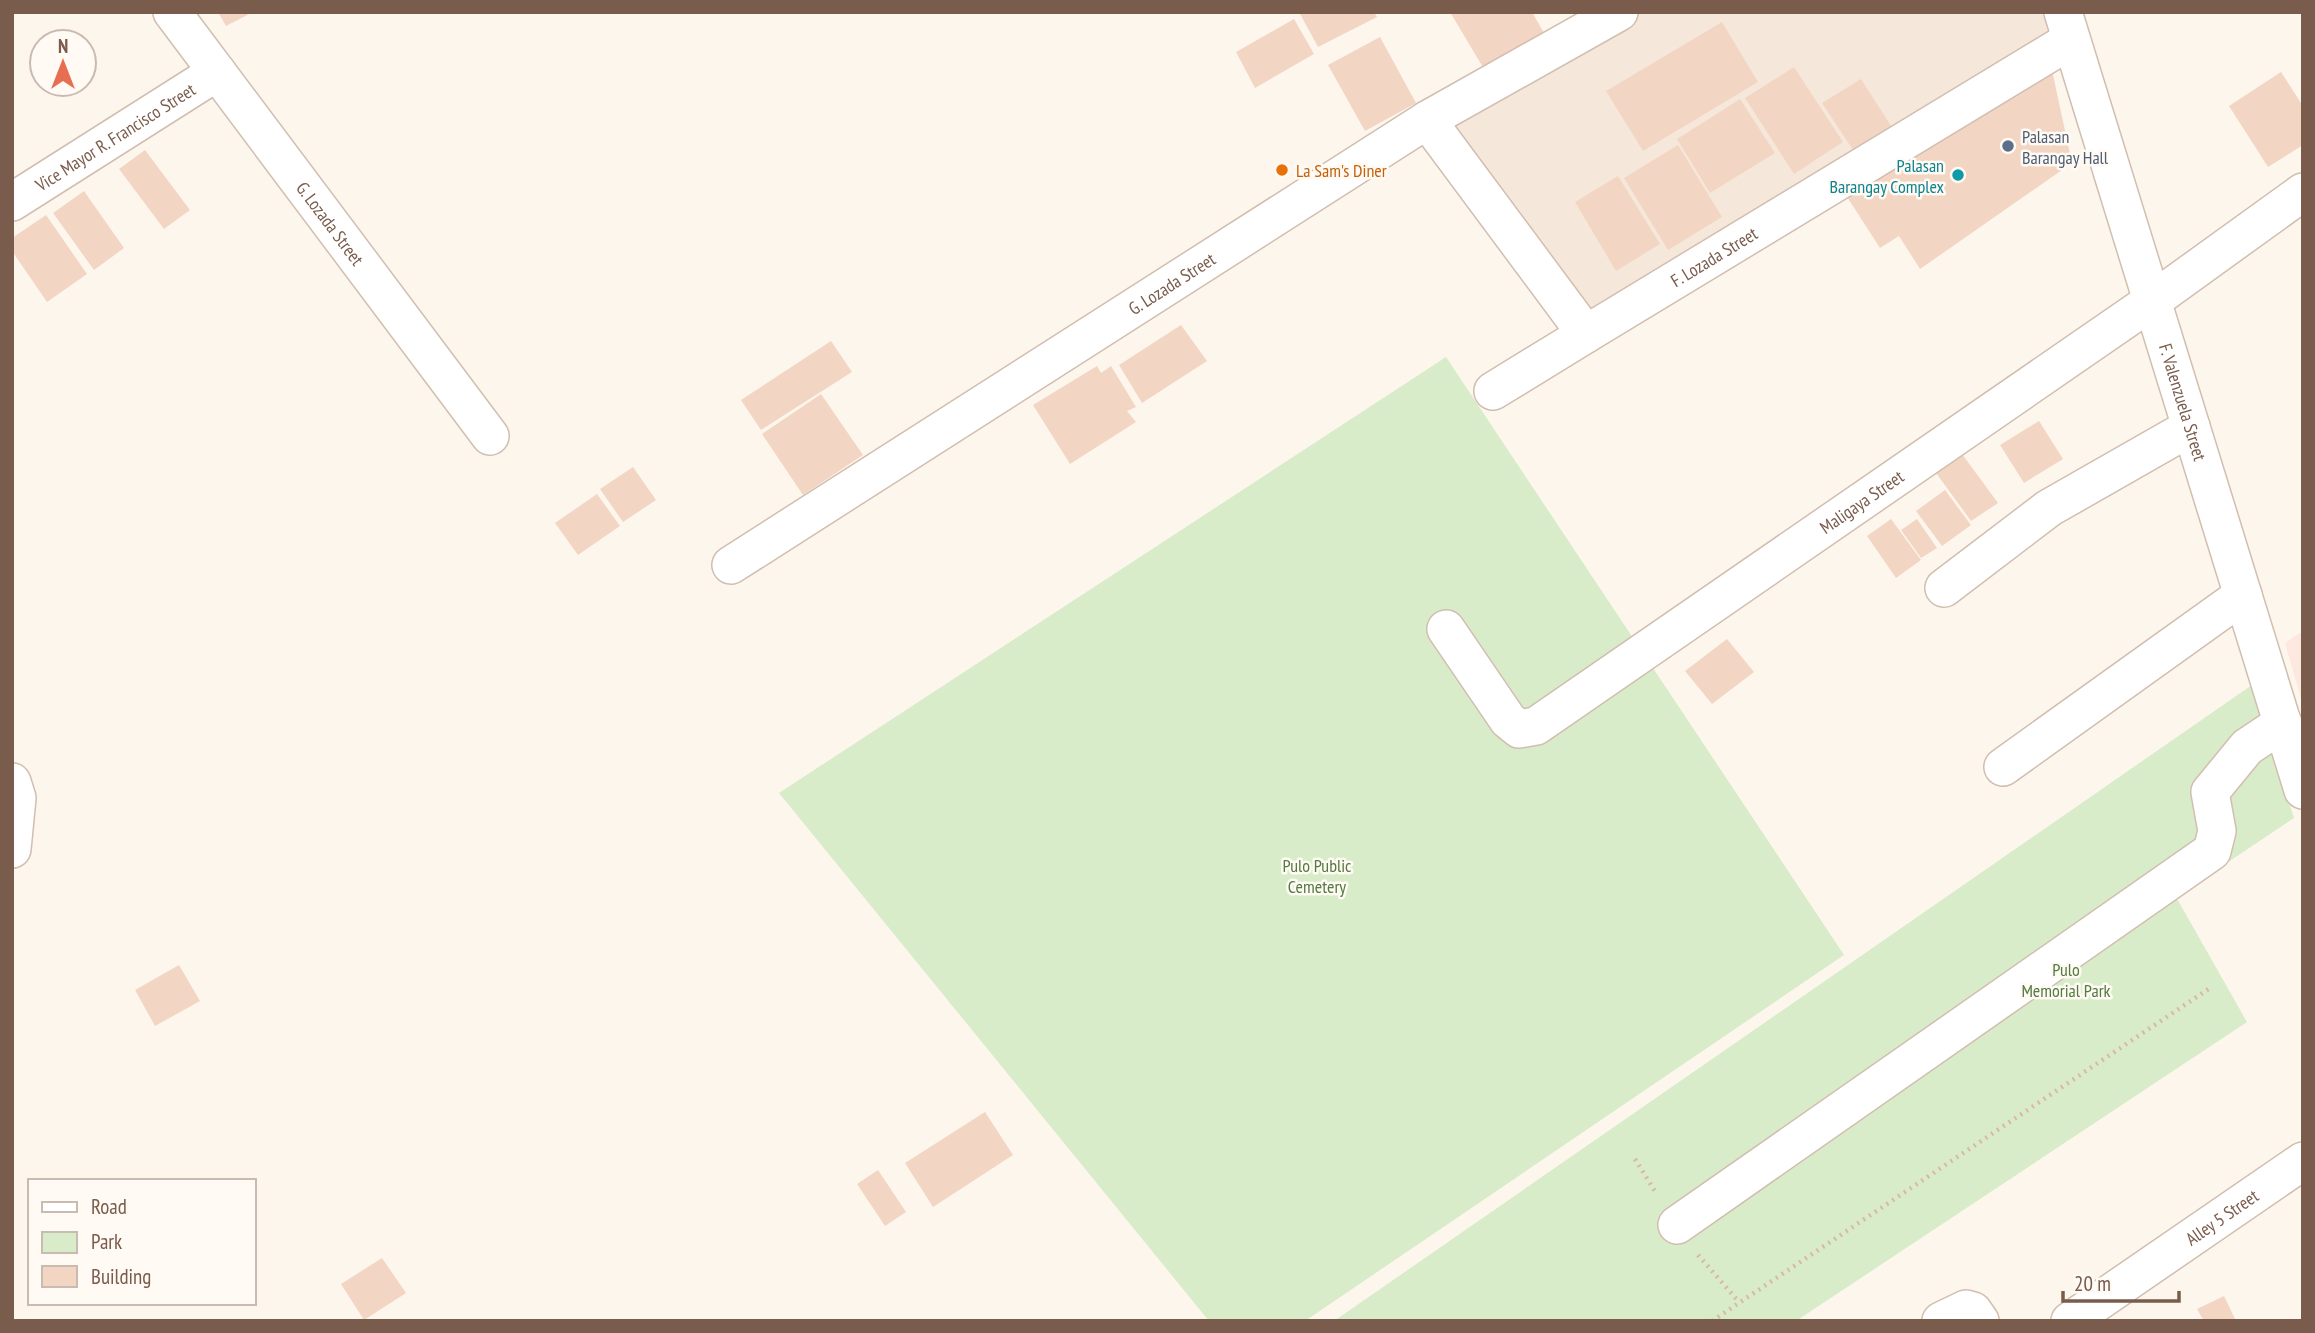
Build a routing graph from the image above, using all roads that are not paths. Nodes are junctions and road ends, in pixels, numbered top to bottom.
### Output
1 (172, 12) edge
2 (1619, 12) edge
3 (2067, 26) edge
4 (217, 72) junction
5 (1427, 120) junction
6 (2303, 192) edge
7 (12, 202) edge
8 (2152, 301) junction
9 (1586, 334) junction
10 (1493, 391) dead end
11 (2191, 427) junction
12 (490, 436) dead end
13 (731, 565) dead end
14 (1944, 588) dead end
15 (2243, 595) junction
16 (1446, 629) dead end
17 (2286, 735) junction
18 (2003, 767) dead end
19 (12, 782) edge
20 (2303, 790) edge
21 (12, 849) edge
22 (2303, 1161) edge
23 (1676, 1225) road end
24 (1941, 1321) edge
25 (1980, 1321) edge
26 (2070, 1321) edge

1 - 4 street, G. Lozada Street
2 - 5 street, G. Lozada Street
3 - 8 street, F. Valenzuela Street
3 - 9 street, F. Lozada Street
4 - 7 street, Vice Mayor R. Francisco Street
4 - 12 street, G. Lozada Street
5 - 9 street
5 - 13 street, G. Lozada Street
6 - 8 street, Maligaya Street
8 - 11 street, F. Valenzuela Street
8 - 16 street, Maligaya Street
9 - 10 street, F. Lozada Street
11 - 14 street
11 - 15 street, F. Valenzuela Street
15 - 17 street, F. Valenzuela Street
15 - 18 street
17 - 20 street, F. Valenzuela Street
17 - 23 street
19 - 21 street
22 - 26 street, Alley 5 Street
24 - 25 street

